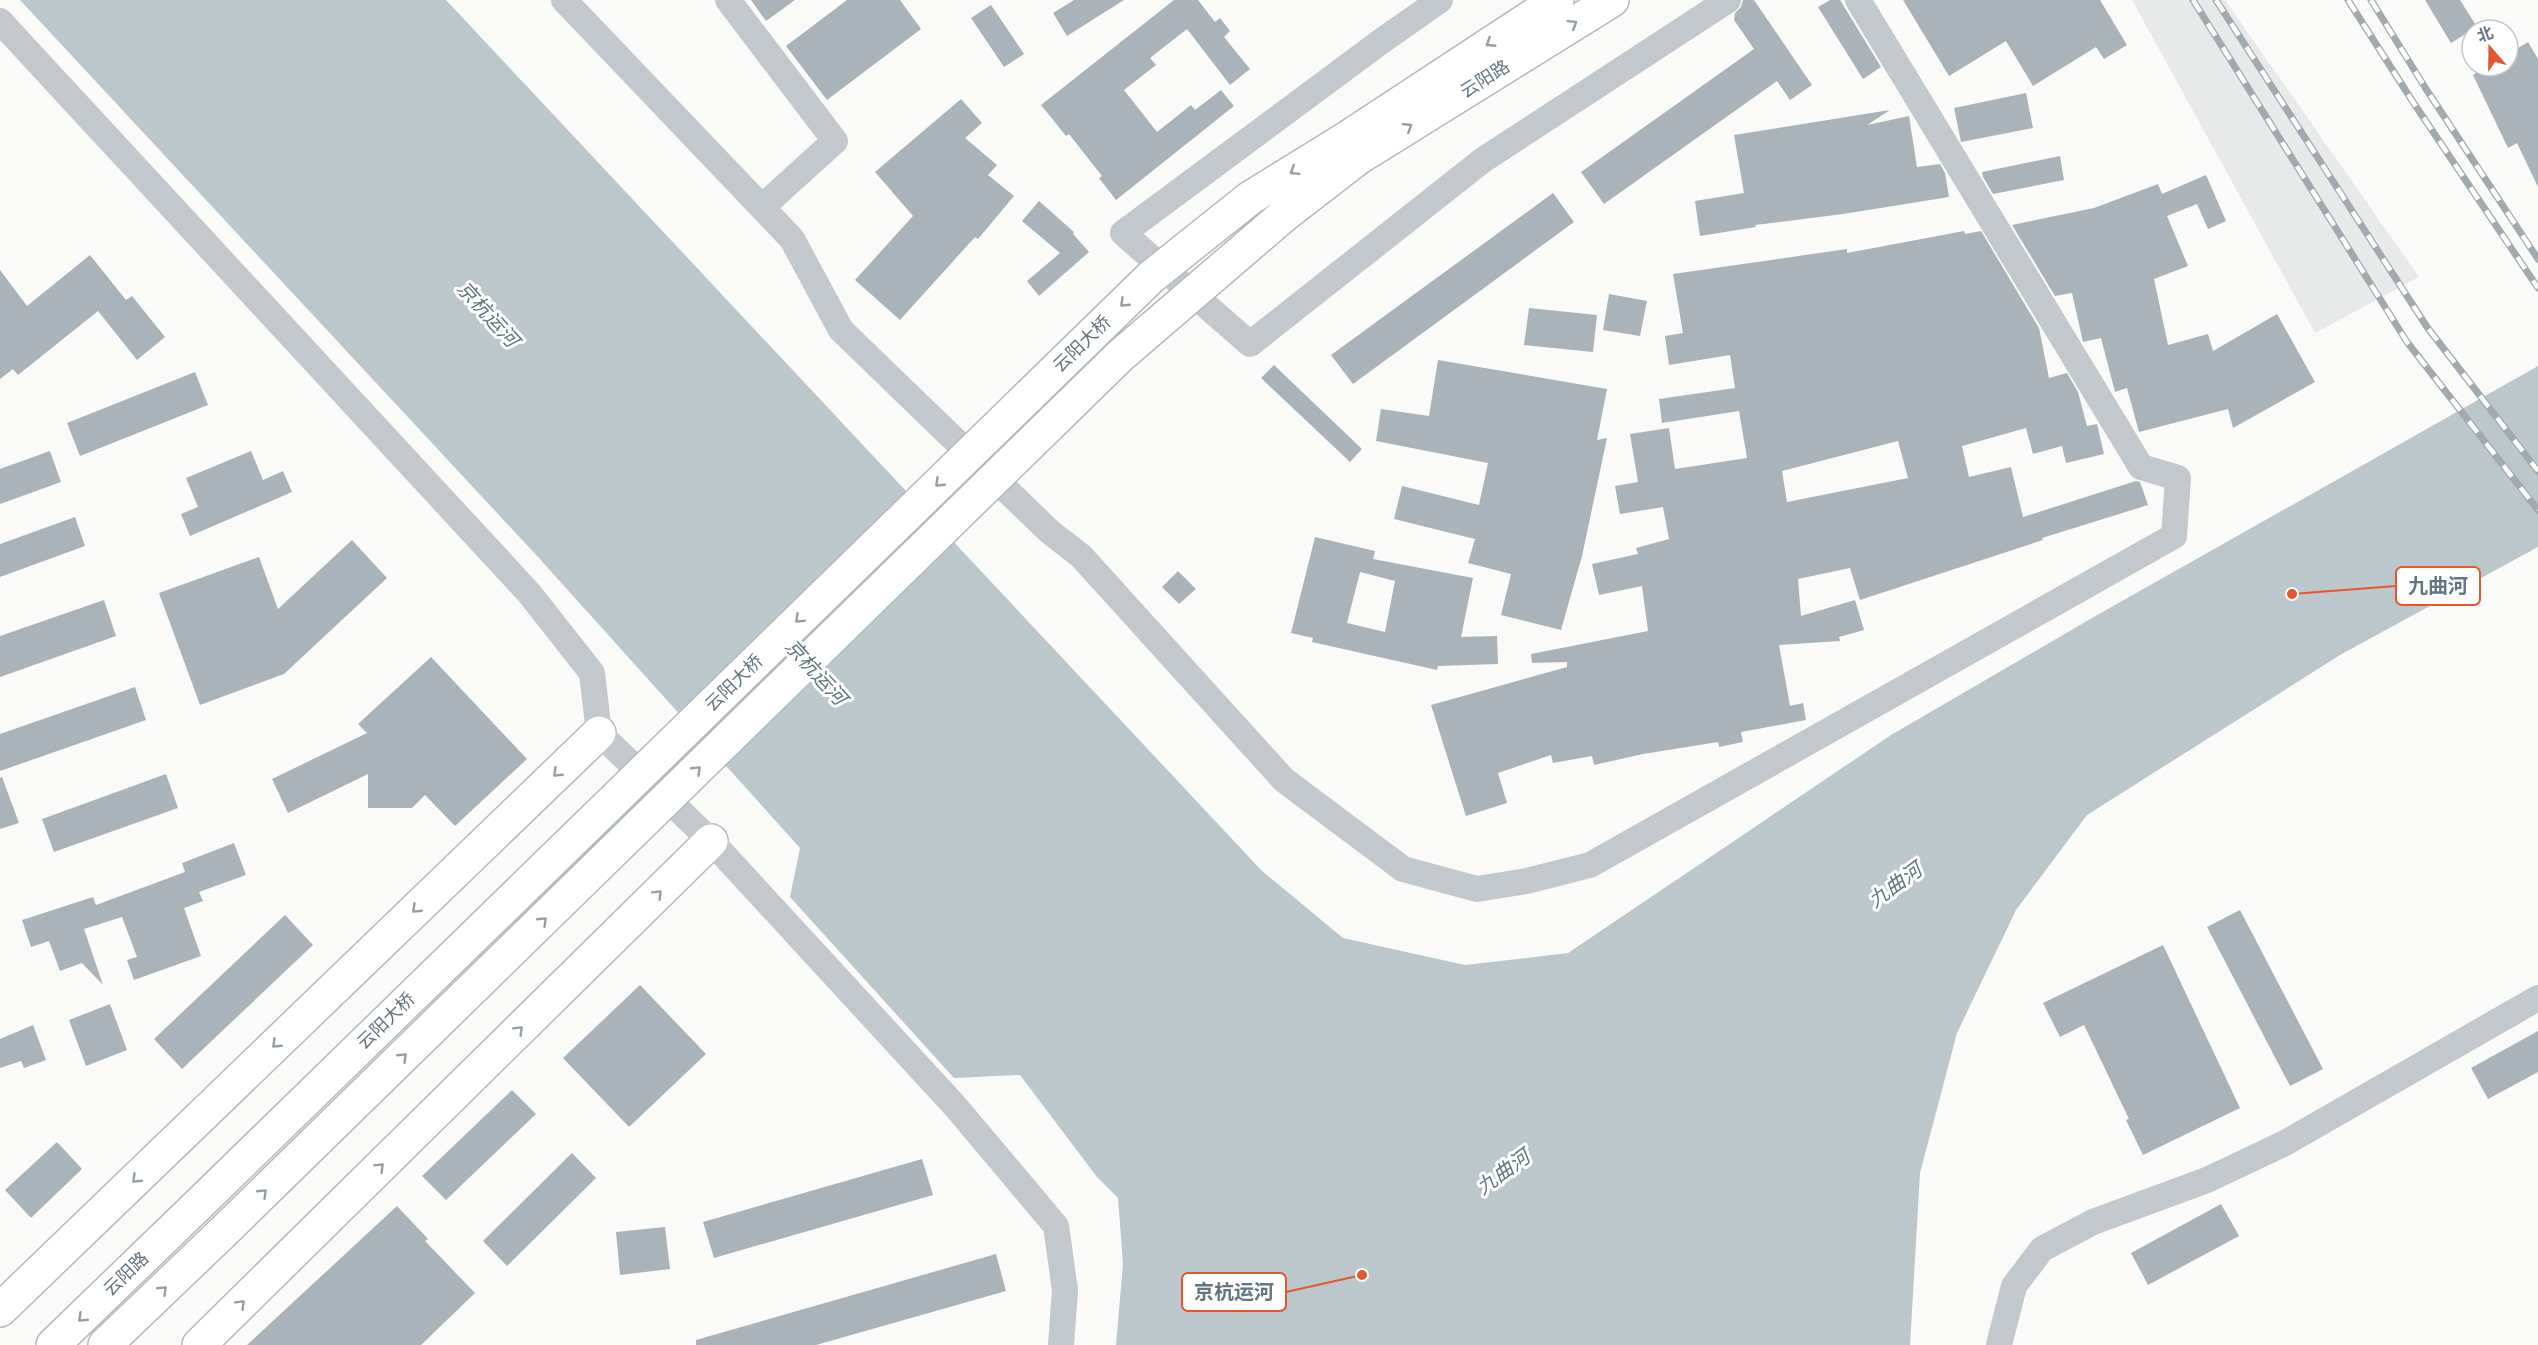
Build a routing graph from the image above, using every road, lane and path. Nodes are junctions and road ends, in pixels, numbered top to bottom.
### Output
1 (564, 0) edge
2 (728, 0) edge
3 (1440, 0) edge
4 (1557, 0) edge
5 (1612, 0) edge
6 (1728, 0) edge
7 (1858, 0) edge
8 (0, 21) edge
9 (1351, 149) junction
10 (762, 207) junction
11 (599, 733) junction
12 (711, 841) junction
13 (2538, 998) edge
14 (199, 1204) joint
15 (221, 1233) joint
16 (0, 1310) edge
17 (53, 1345) edge
18 (105, 1345) edge
19 (199, 1345) edge
20 (1061, 1345) edge
21 (1999, 1345) edge

1 - 10 street
2 - 10 street
3 - 6 street
4 -> 9 street, 云阳路
9 -> 5 street, 云阳路
7 - 10 street
8 - 11 street
9 -> 14 street, 云阳大桥, bridge
15 -> 9 street, 云阳大桥, bridge
11 - 12 street
11 -> 16 street
19 -> 12 street
12 - 20 street
13 - 21 street
14 -> 17 street, 云阳路
18 -> 15 street, 云阳路

